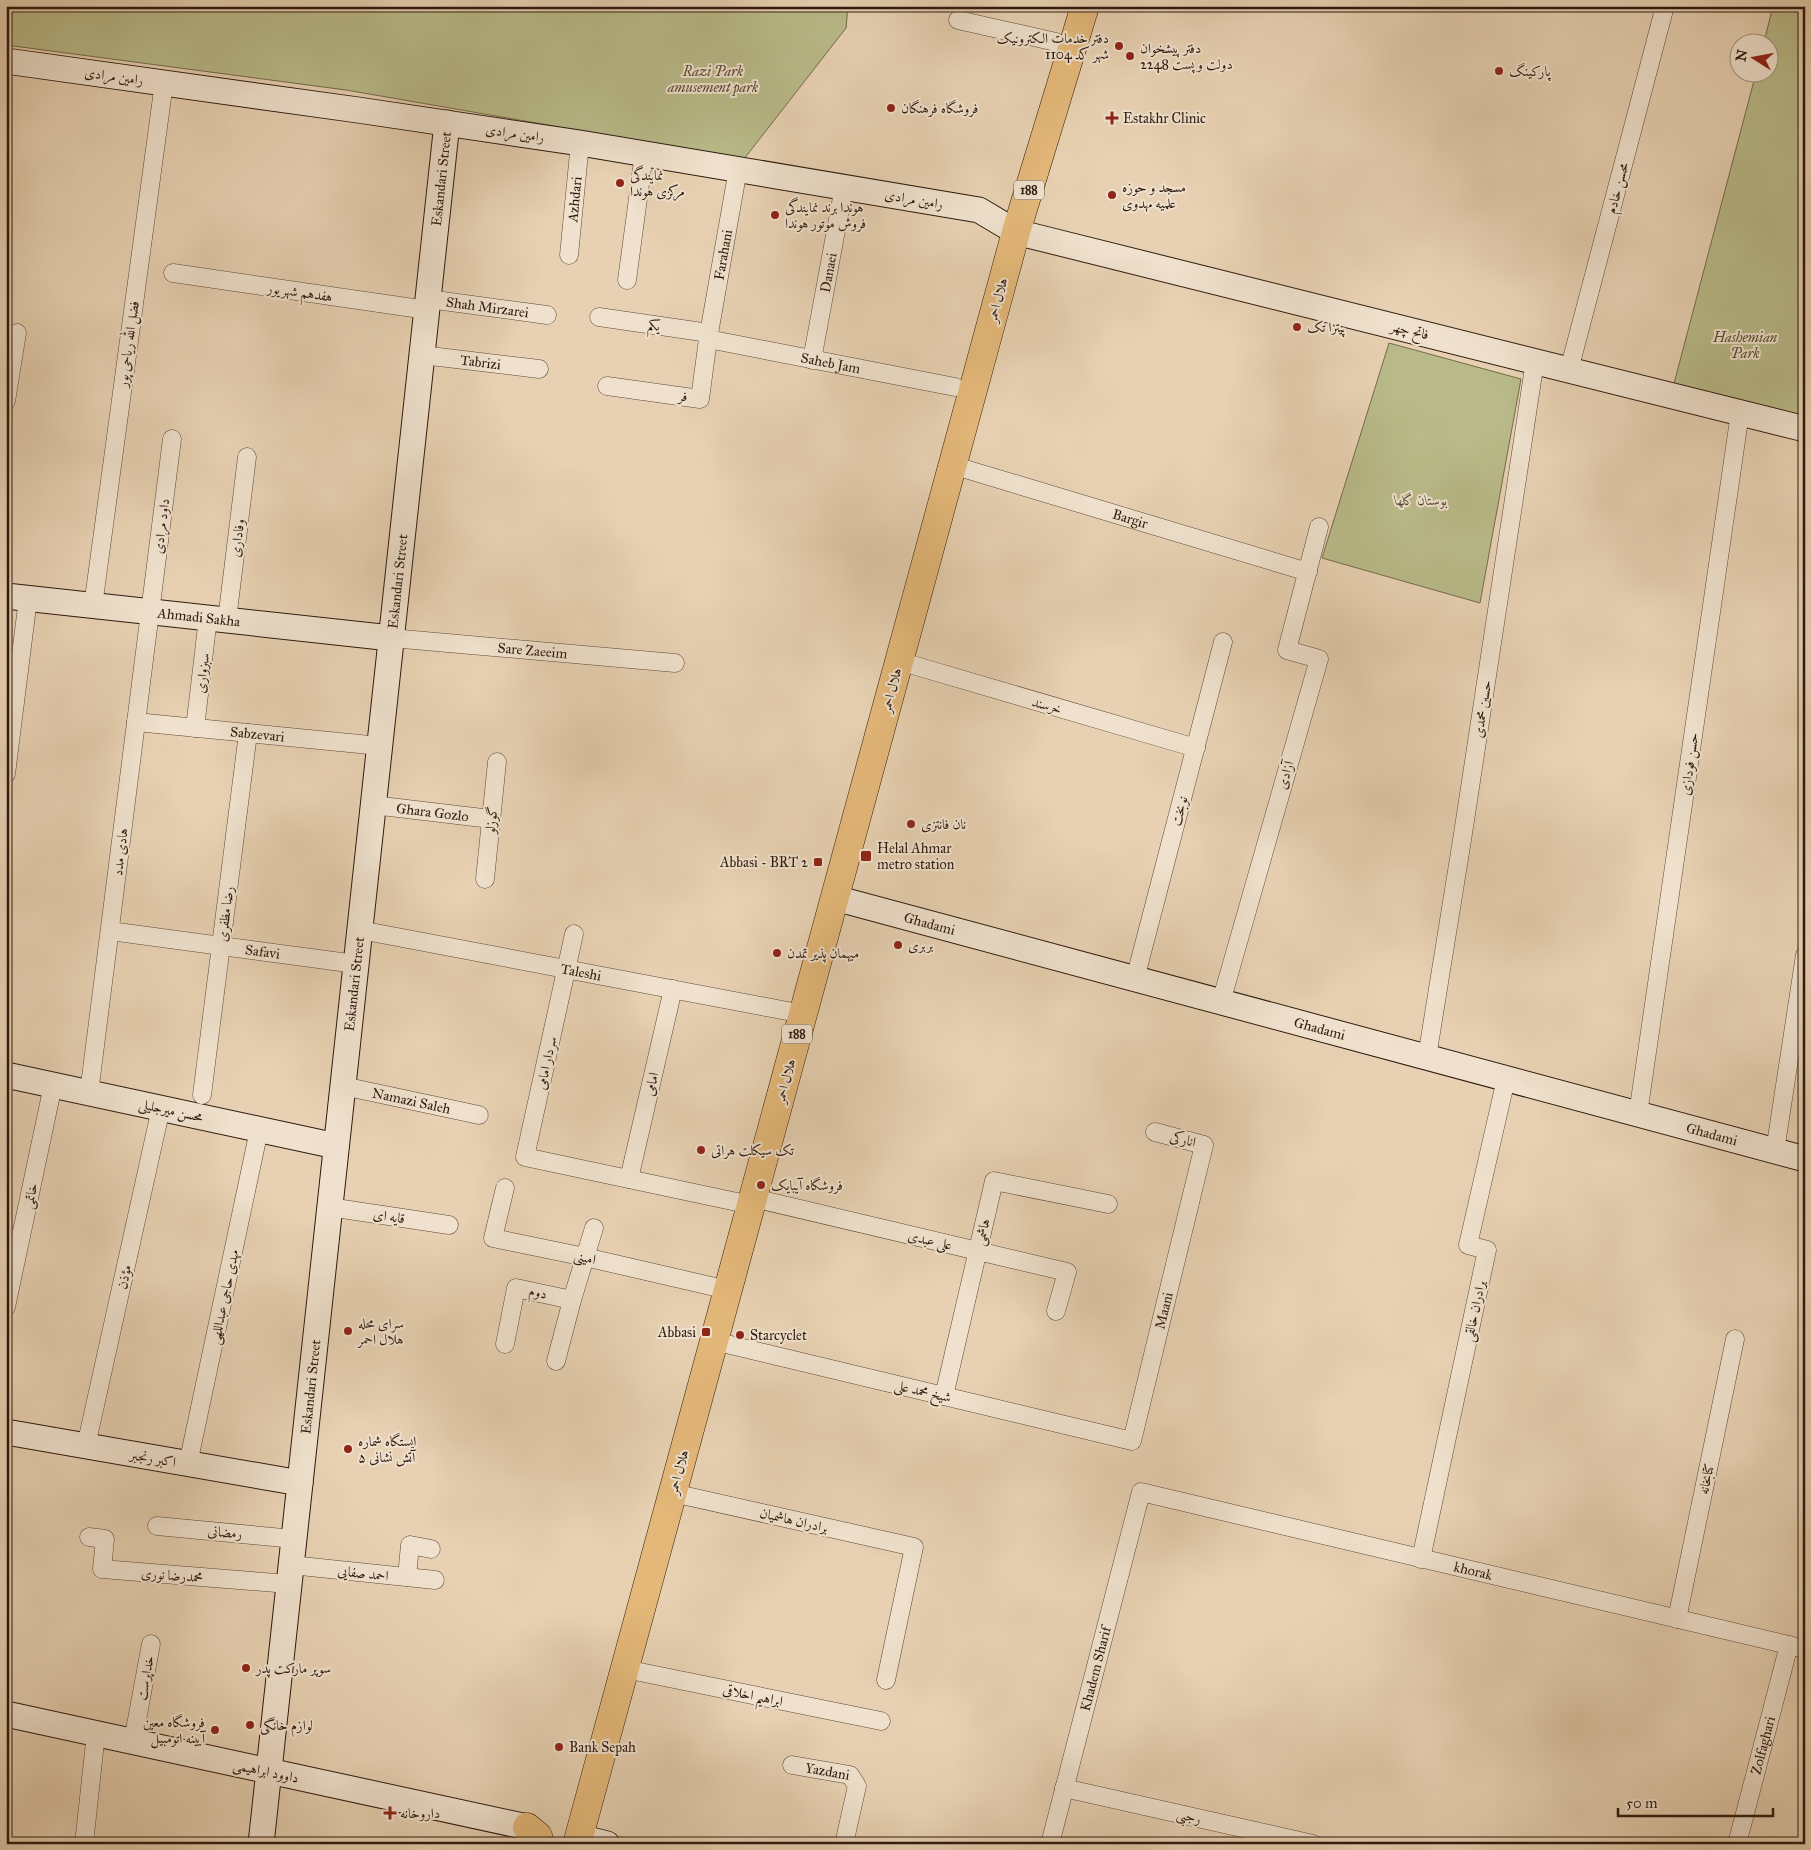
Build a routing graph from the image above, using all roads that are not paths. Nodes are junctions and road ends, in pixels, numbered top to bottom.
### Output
1 (1085, 6) edge
2 (1665, 6) edge
3 (958, 20) dead end
4 (1056, 42) dead end
5 (6, 62) edge
6 (164, 83) junction
7 (447, 123) junction
8 (580, 143) junction
9 (644, 154) junction
10 (738, 169) junction
11 (844, 187) junction
12 (1016, 232) junction
13 (569, 255) dead end
14 (173, 273) dead end
15 (627, 280) dead end
16 (427, 305) junction
17 (547, 316) dead end
18 (599, 317) dead end
19 (17, 333) dead end
20 (708, 336) junction
21 (422, 355) junction
22 (812, 360) junction
23 (1534, 361) junction
24 (539, 369) dead end
25 (1569, 370) junction
26 (608, 386) dead end
27 (954, 388) dead end
28 (6, 401) edge
29 (1740, 413) junction
30 (1805, 429) edge
31 (172, 439) dead end
32 (246, 456) dead end
33 (952, 465) junction
34 (1319, 527) dead end
35 (1308, 572) junction
36 (17, 598) edge
37 (93, 606) junction
38 (150, 612) junction
39 (218, 619) junction
40 (391, 638) junction
41 (1224, 642) dead end
42 (899, 662) junction
43 (675, 663) dead end
44 (136, 722) junction
45 (195, 728) junction
46 (248, 733) junction
47 (380, 746) junction
48 (1196, 748) junction
49 (497, 762) dead end
50 (6, 774) edge
51 (373, 805) junction
52 (491, 819) junction
53 (485, 879) dead end
54 (835, 898) junction
55 (110, 930) junction
56 (360, 930) junction
57 (574, 934) dead end
58 (221, 945) junction
59 (1805, 955) edge
60 (356, 964) junction
61 (566, 968) junction
62 (1135, 979) junction
63 (673, 989) junction
64 (1221, 1002) junction
65 (803, 1014) junction
66 (1427, 1057) junction
67 (6, 1075) edge
68 (1506, 1078) junction
69 (53, 1085) junction
70 (343, 1086) junction
71 (89, 1092) junction
72 (202, 1095) dead end
73 (161, 1108) junction
74 (1638, 1114) junction
75 (479, 1115) dead end
76 (259, 1130) junction
77 (1155, 1132) dead end
78 (336, 1146) junction
79 (1775, 1151) junction
80 (1805, 1159) edge
81 (629, 1179) junction
82 (1196, 1180) joint
83 (505, 1188) dead end
84 (752, 1202) junction
85 (1108, 1204) dead end
86 (329, 1207) junction
87 (449, 1225) dead end
88 (594, 1228) dead end
89 (978, 1251) junction
90 (585, 1257) junction
91 (728, 1290) junction
92 (572, 1300) junction
93 (6, 1307) edge
94 (1056, 1311) dead end
95 (1735, 1339) dead end
96 (714, 1341) junction
97 (505, 1344) dead end
98 (556, 1362) dead end
99 (944, 1396) junction
100 (6, 1432) edge
101 (1132, 1441) joint
102 (86, 1446) junction
103 (188, 1464) junction
104 (300, 1483) junction
105 (673, 1492) junction
106 (1141, 1492) joint
107 (156, 1526) dead end
108 (89, 1537) dead end
109 (294, 1539) junction
110 (431, 1549) dead end
111 (1422, 1558) junction
112 (290, 1575) junction
113 (407, 1577) junction
114 (435, 1580) dead end
115 (1677, 1619) junction
116 (151, 1644) dead end
117 (1797, 1647) edge
118 (625, 1668) junction
119 (886, 1680) dead end
120 (6, 1714) edge
121 (881, 1721) dead end
122 (96, 1733) junction
123 (133, 1742) junction
124 (792, 1765) dead end
125 (268, 1771) junction
126 (1064, 1788) junction
127 (533, 1835) edge
128 (579, 1842) edge
129 (84, 1844) edge
130 (261, 1844) edge
131 (607, 1844) edge
132 (844, 1844) edge
133 (1050, 1844) edge
134 (1314, 1844) edge
135 (1737, 1844) edge

1 - 12 main road, 188
2 - 25 street, محسن خادم
3 - 4 street
5 - 6 street, رامین مرادی
6 - 7 street, رامین مرادی
6 - 37 street, فضل الله ریاحی پور
7 - 8 street, رامین مرادی
7 - 16 street, Eskandari Street
8 - 9 street, رامین مرادی
8 - 13 street, Azhdari
9 - 10 street, رامین مرادی
9 - 15 street
10 - 11 street, رامین مرادی
10 - 20 street, Farahani
11 - 12 street, رامین مرادی
11 - 22 street, Danaei
12 - 23 street, فاتح چهر
12 - 33 main road, هلال احمر / 188
14 - 16 street, هفدهم شهریور
16 - 17 street, Shah Mirzarei
16 - 21 street, Eskandari Street
18 - 20 street, یکم
19 - 28 street
20 - 22 street, Saheb Jam
20 - 26 street, فر
21 - 24 street, Tabrizi
21 - 40 street, Eskandari Street
22 - 27 street, Saheb Jam
23 - 25 street, فاتح چهر
23 - 66 street, حسین محمدی
25 - 29 street, فاتح چهر
29 - 30 street, فاتح چهر
29 - 74 street, حسن فودازی
31 - 38 street, داود مرادی
32 - 39 street, وفاداری
33 - 35 street, Bargir
33 - 42 main road, هلال احمر / 188
34 - 35 street
35 - 64 street, آزادی
36 - 37 street, Ahmadi Sakha
36 - 50 street
37 - 38 street, Ahmadi Sakha
38 - 39 street, Ahmadi Sakha
38 - 44 street, هادی مدد
39 - 40 street, Ahmadi Sakha
39 - 45 street, سبزواری
40 - 43 street, Sare Zaeeim
40 - 47 street, Eskandari Street
41 - 48 street, نوبخت
42 - 48 street, خرسند
42 - 54 main road, هلال احمر / 188
44 - 45 street, Sabzevari
44 - 55 street, هادی مدد
45 - 46 street, Sabzevari
46 - 47 street, Sabzevari
46 - 58 street, رضا مظفری
47 - 51 street, Eskandari Street
48 - 62 street, نوبخت
49 - 52 street, گوزلو
51 - 52 street, Ghara Gozlo
51 - 56 street, Eskandari Street
52 - 53 street, گوزلو
54 - 62 street, Ghadami
54 - 65 main road, هلال احمر / 188
55 - 58 street, Safavi
55 - 71 street, هادی مدد
56 - 60 street, Eskandari Street
56 - 61 street, Taleshi
57 - 61 street, سردار امامی
58 - 60 street, Safavi
58 - 72 street, رضا مظفری
59 - 79 street
60 - 70 street, Eskandari Street
61 - 63 street, Taleshi
61 - 81 street, سردار امامی
62 - 64 street, Ghadami
63 - 65 street, Taleshi
63 - 81 street, امامی
64 - 66 street, Ghadami
65 - 84 main road, هلال احمر / 188
66 - 68 street, Ghadami
67 - 69 street, محسن میرجلیلی
68 - 74 street, Ghadami
68 - 111 street, برادران خالقی
69 - 71 street, محسن میرجلیلی
69 - 93 street, خاتمی
70 - 75 street, Namazi Saleh
70 - 78 street, Eskandari Street
71 - 73 street, محسن میرجلیلی
73 - 76 street, محسن میرجلیلی
73 - 102 street, مؤذن
74 - 79 street, Ghadami
76 - 78 street, محسن میرجلیلی
76 - 103 street, مهدی حاجی عبداللهی
77 - 82 street, انارکی
78 - 86 street, Eskandari Street
79 - 80 street, Ghadami
81 - 84 street
82 - 101 street, Maani
83 - 90 street, امینی
84 - 89 street, علی عبدی
84 - 91 main road, هلال احمر / 188
85 - 89 street, هاشمی
86 - 87 street, قایه ای
86 - 104 street, Eskandari Street
88 - 90 street
89 - 94 street, علی عبدی
89 - 99 street, هاشمی
90 - 91 street, امینی
90 - 92 street
91 - 96 main road, هلال احمر / 188
92 - 97 street, دوم
92 - 98 street
95 - 115 street, کتابخانه
96 - 99 street, شیخ محمد علی
96 - 105 main road, هلال احمر / 188
99 - 101 street, شیخ محمد علی
100 - 102 street, اکبر رنجبر
102 - 103 street, اکبر رنجبر
103 - 104 street, اکبر رنجبر
104 - 109 street, Eskandari Street
105 - 118 main road, هلال احمر / 188
105 - 119 street, برادران هاشمیان
106 - 111 street, khorak
106 - 126 street, Khadem Sharif
107 - 109 street, رمضانی
108 - 112 street, محمدرضا نوری
109 - 112 street, Eskandari Street
110 - 113 street
111 - 115 street, khorak
112 - 113 street, احمد صفایی
112 - 125 street, Eskandari Street
113 - 114 street, احمد صفایی
115 - 117 street, khorak
116 - 123 street, خداپرست
117 - 135 street, Zolfaghari
118 - 121 street, ابراهیم اخلاقی
118 - 128 main road, هلال احمر / 188
120 - 122 street, داوود ابراهیمی
122 - 123 street, داوود ابراهیمی
122 - 129 street
123 - 125 street, داوود ابراهیمی
124 - 132 street, Yazdani
125 - 127 street, داوود ابراهیمی
125 - 130 street, Eskandari Street
126 - 133 street, Khadem Sharif
126 - 134 street, رجبی
128 - 131 street

